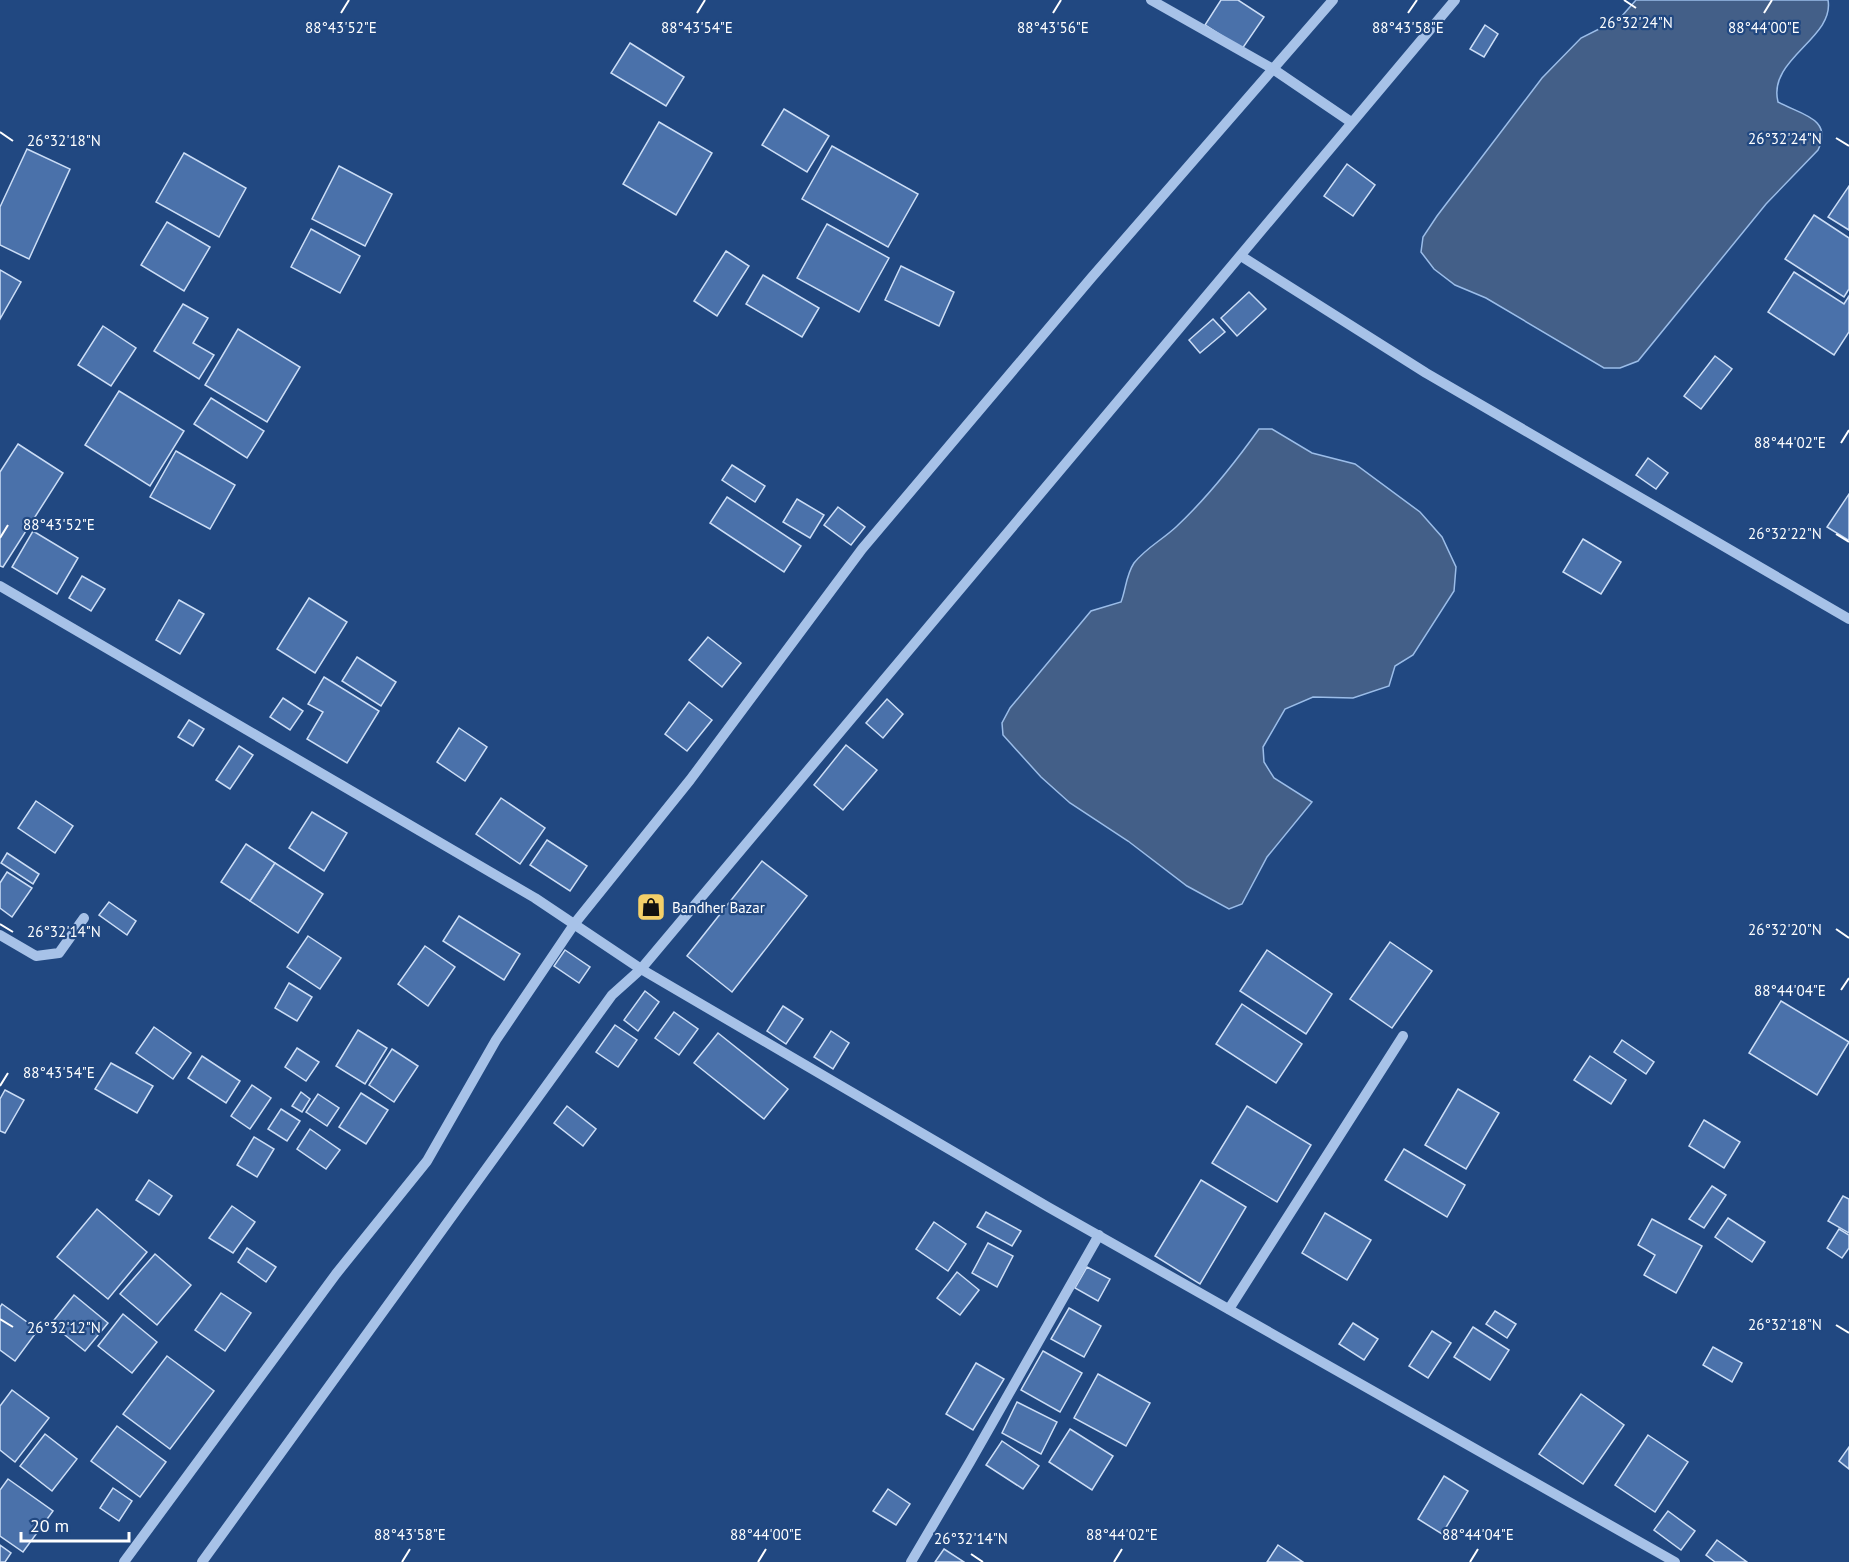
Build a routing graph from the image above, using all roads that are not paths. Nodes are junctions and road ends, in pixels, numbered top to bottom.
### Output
1 (1151, 0) edge
2 (1333, 0) edge
3 (1455, 0) edge
4 (1273, 69) junction
5 (1351, 122) junction
6 (1241, 256) junction
7 (0, 586) edge
8 (1849, 620) edge
9 (84, 918) dead end
10 (575, 923) junction
11 (0, 935) edge
12 (641, 969) junction
13 (1403, 1036) dead end
14 (1099, 1235) junction
15 (1229, 1309) junction
16 (1672, 1561) edge
17 (124, 1562) edge
18 (202, 1562) edge
19 (911, 1562) edge

1 - 4 street
2 - 4 street
3 - 5 street
4 - 5 street
4 - 10 street
5 - 6 street
6 - 8 street
6 - 12 street
7 - 10 street
9 - 11 street
10 - 12 street
10 - 17 street
12 - 14 street
12 - 18 street
13 - 15 street
14 - 15 street
14 - 19 street
15 - 16 street

